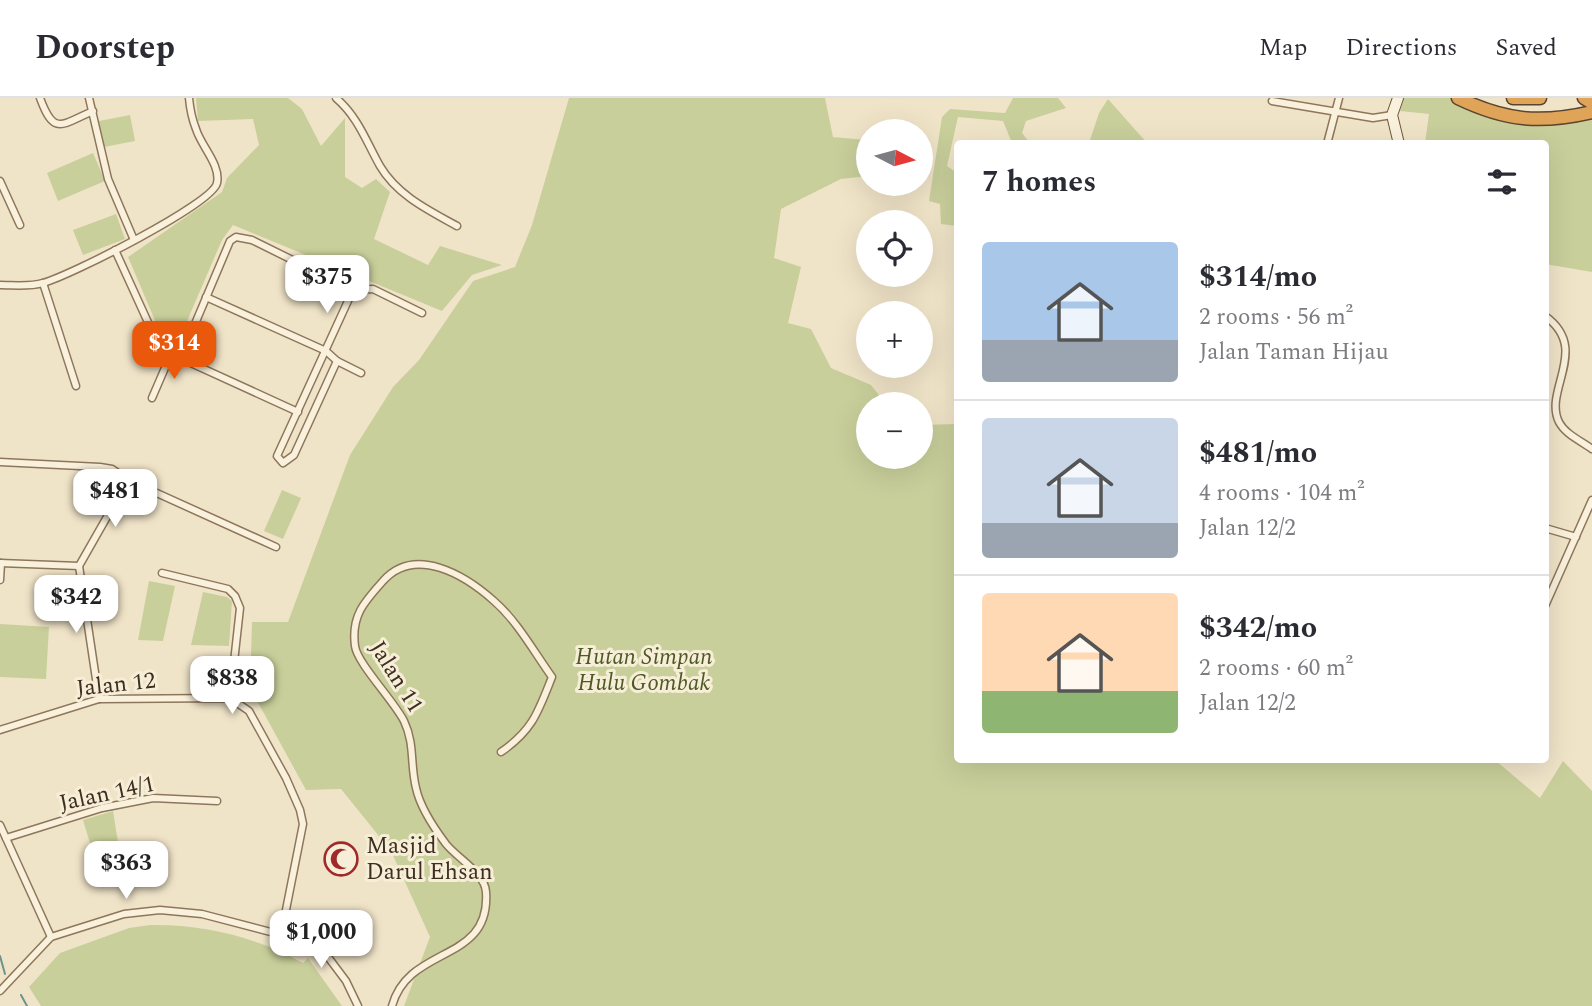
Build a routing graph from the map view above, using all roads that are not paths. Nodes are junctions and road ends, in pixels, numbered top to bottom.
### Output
1 (40, 98) edge
2 (89, 98) edge
3 (189, 98) edge
4 (336, 98) edge
5 (1339, 98) edge
6 (1398, 98) edge
7 (1458, 98) edge
8 (1513, 98) edge
9 (1540, 98) edge
10 (1584, 98) edge
11 (1272, 101) dead end
12 (1592, 103) edge
13 (93, 111) junction
14 (1335, 111) junction
15 (1592, 112) edge
16 (1392, 115) junction
17 (1328, 140) edge
18 (1398, 140) edge
19 (0, 181) edge
20 (20, 225) dead end
21 (457, 226) dead end
22 (134, 240) junction
23 (115, 250) junction
24 (43, 283) junction
25 (0, 285) edge
26 (353, 290) junction
27 (206, 297) junction
28 (422, 313) dead end
29 (1549, 320) edge
30 (326, 351) junction
31 (171, 354) junction
32 (181, 357) junction
33 (337, 361) junction
34 (361, 373) dead end
35 (76, 386) dead end
36 (152, 398) dead end
37 (298, 412) junction
38 (1592, 449) edge
39 (0, 462) edge
40 (128, 480) junction
41 (1592, 500) edge
42 (1549, 529) edge
43 (1576, 537) junction
44 (276, 547) dead end
45 (1, 563) edge
46 (79, 566) junction
47 (162, 573) dead end
48 (0, 580) edge
49 (1549, 597) edge
50 (230, 698) junction
51 (99, 699) junction
52 (0, 730) edge
53 (501, 752) dead end
54 (217, 801) dead end
55 (0, 825) edge
56 (6, 838) junction
57 (281, 935) junction
58 (51, 937) junction
59 (0, 991) edge
60 (358, 1006) edge
61 (392, 1006) edge

1 - 13 street
2 - 13 street
3 - 22 street
4 - 21 street
5 - 14 street
6 - 16 street
7 - 15 highway
8 - 9 highway
10 - 12 highway
11 - 14 street
13 - 22 street
14 - 16 street
14 - 17 street
16 - 18 street
19 - 20 street
22 - 23 street
23 - 24 street
23 - 31 street
24 - 25 street
24 - 35 street
26 - 27 street
26 - 28 street
26 - 30 street
27 - 30 street
27 - 32 street
29 - 38 street
30 - 33 street
30 - 37 street
31 - 32 street
31 - 36 street
32 - 37 street
33 - 34 street
33 - 37 street
39 - 40 street
40 - 44 street
40 - 46 street
41 - 43 street
42 - 43 street
43 - 49 street
45 - 46 street
45 - 48 street
46 - 51 street
47 - 50 street
50 - 51 street, Jalan 12
50 - 57 street
51 - 52 street, Jalan 12
53 - 61 street, Jalan 11
54 - 56 street, Jalan 14/1
55 - 56 street
56 - 58 street
57 - 58 street
57 - 60 street
58 - 59 street

